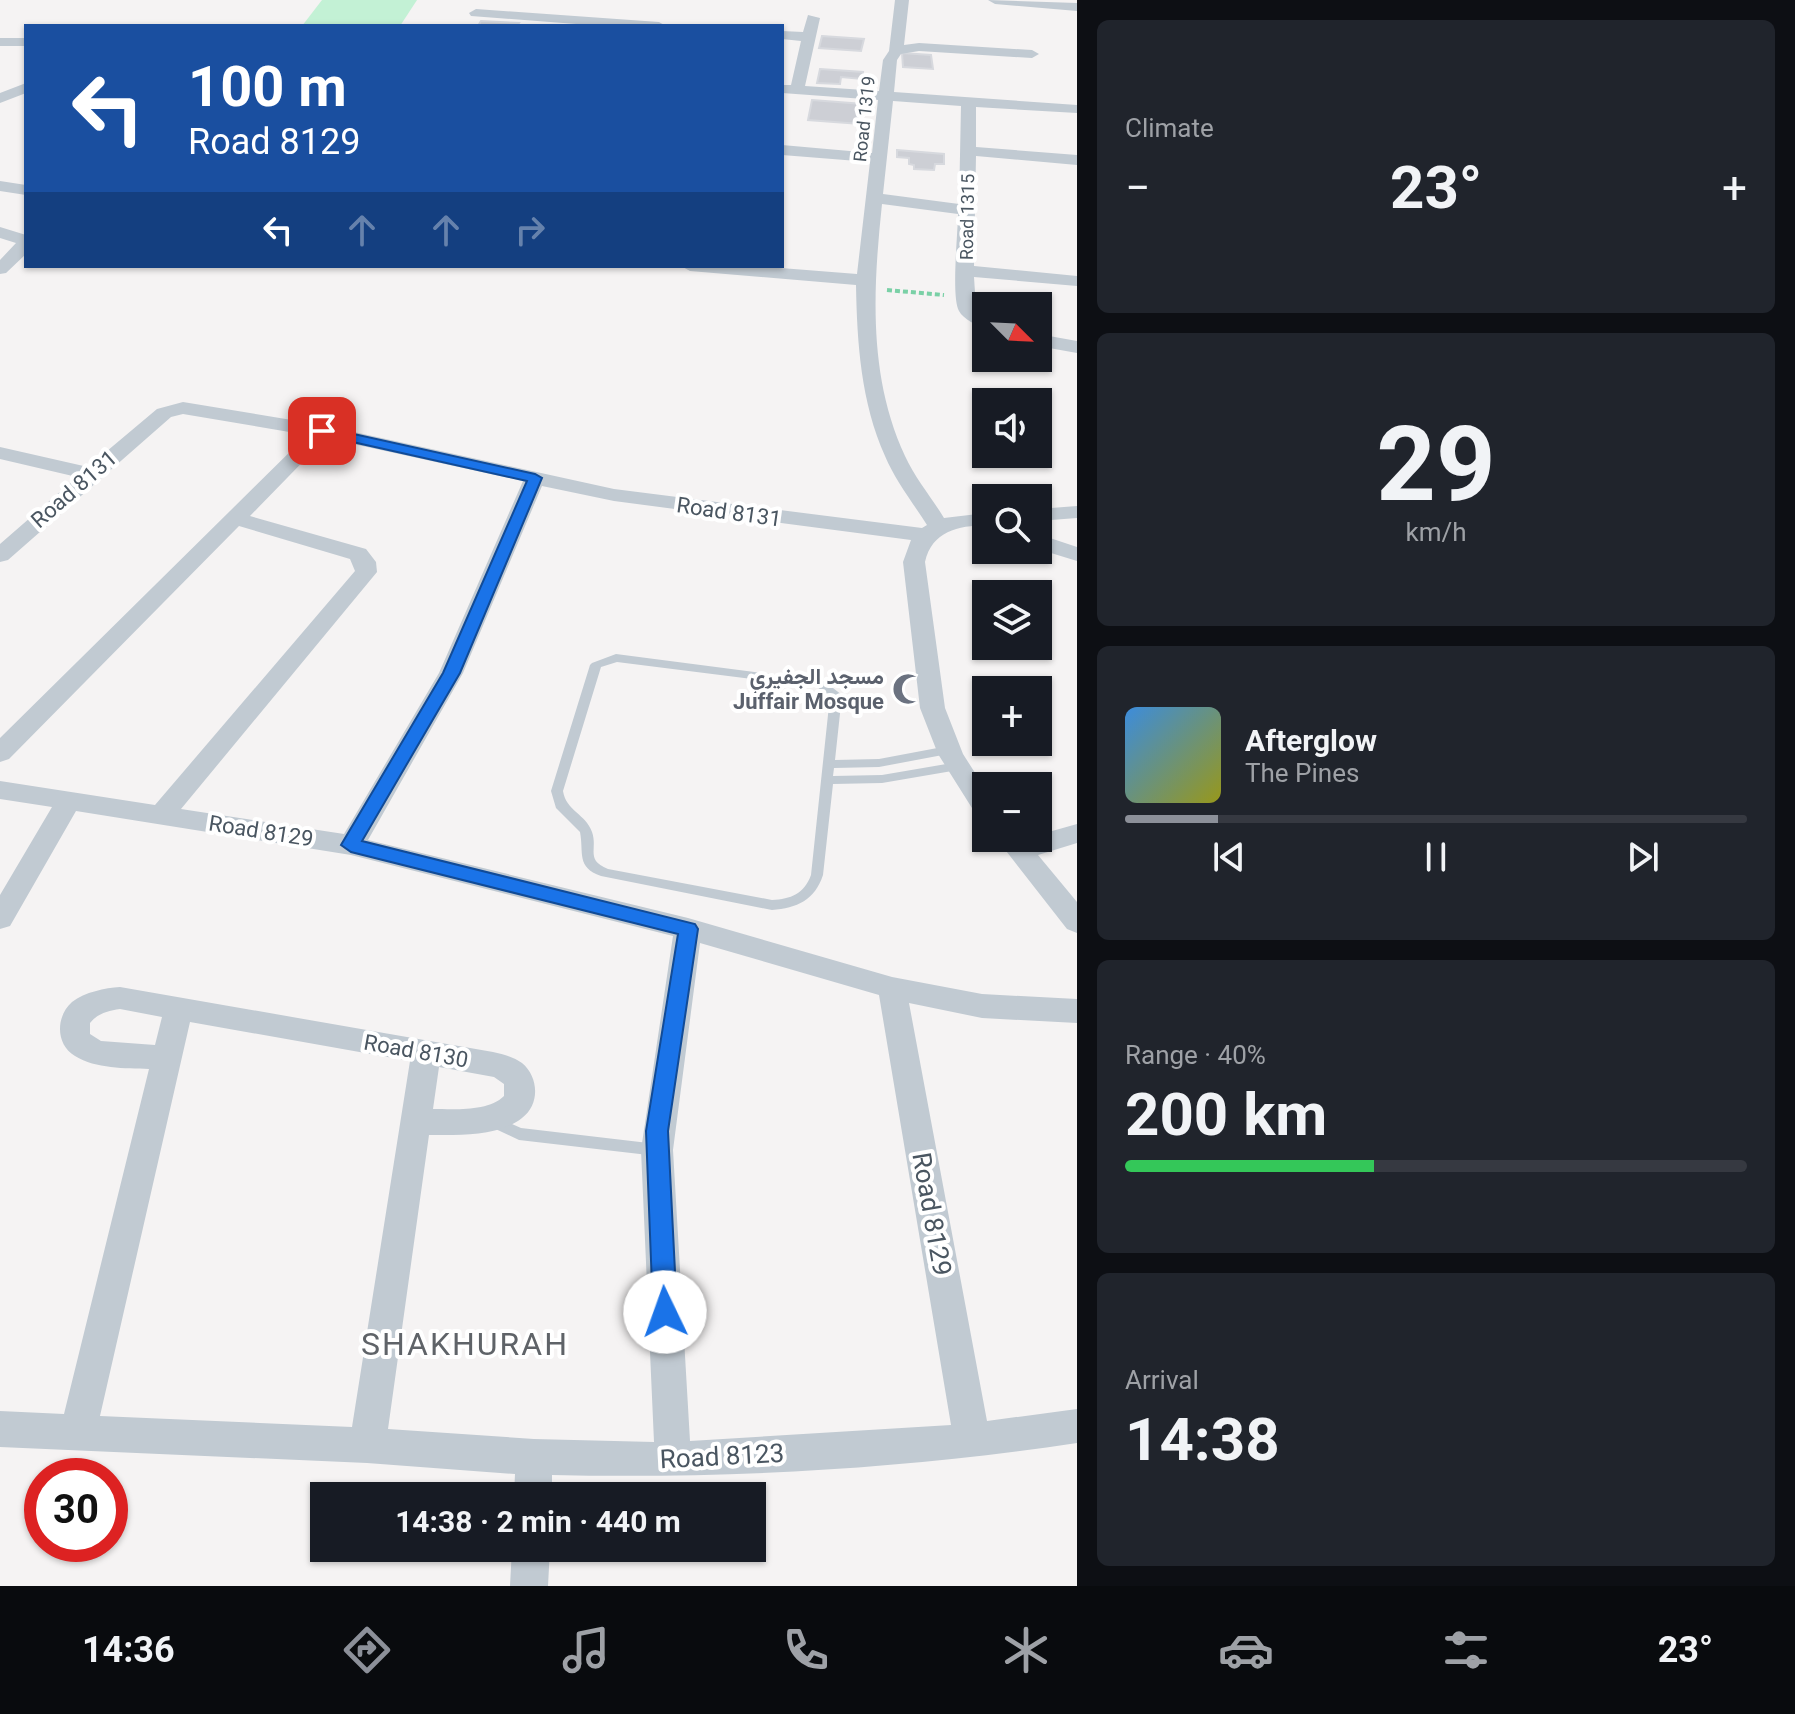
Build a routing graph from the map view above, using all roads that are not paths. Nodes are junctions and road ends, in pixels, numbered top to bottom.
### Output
1 (902, 0) edge
2 (995, 0) edge
3 (480, 6) edge
4 (1077, 7) edge
5 (813, 18) dead end
6 (470, 24) edge
7 (641, 24) edge
8 (784, 35) edge
9 (808, 37) junction
10 (0, 42) edge
11 (24, 42) edge
12 (896, 51) junction
13 (1032, 54) dead end
14 (24, 88) edge
15 (789, 89) edge
16 (887, 95) junction
17 (0, 99) edge
18 (969, 102) junction
19 (1077, 109) edge
20 (784, 150) edge
21 (968, 151) junction
22 (880, 158) junction
23 (1077, 160) edge
24 (0, 186) edge
25 (24, 190) edge
26 (875, 198) junction
27 (966, 210) junction
28 (0, 232) edge
29 (24, 240) edge
30 (24, 247) edge
31 (709, 268) edge
32 (0, 269) edge
33 (966, 271) junction
34 (1077, 281) edge
35 (864, 284) junction
36 (972, 314) edge
37 (1052, 343) edge
38 (1077, 347) edge
39 (322, 431) junction
40 (0, 453) edge
41 (91, 474) junction
42 (535, 478) junction
43 (1077, 512) edge
44 (1052, 514) edge
45 (235, 518) junction
46 (972, 523) edge
47 (972, 524) edge
48 (932, 531) junction
49 (1052, 546) edge
50 (1077, 554) edge
51 (0, 555) edge
52 (916, 572) junction
53 (0, 753) edge
54 (953, 758) junction
55 (829, 764) junction
56 (827, 780) junction
57 (972, 787) edge
58 (0, 790) edge
59 (68, 802) junction
60 (160, 816) junction
61 (1077, 833) edge
62 (1052, 837) edge
63 (351, 845) junction
64 (1022, 852) edge
65 (1067, 900) edge
66 (0, 919) edge
67 (1077, 922) edge
68 (688, 929) junction
69 (892, 988) junction
70 (179, 1007) junction
71 (1077, 1011) edge
72 (426, 1053) junction
73 (166, 1058) junction
74 (487, 1119) junction
75 (415, 1122) junction
76 (657, 1150) junction
77 (1077, 1426) edge
78 (0, 1429) edge
79 (78, 1431) junction
80 (972, 1441) junction
81 (367, 1445) junction
82 (534, 1457) junction
83 (673, 1460) junction
84 (533, 1482) edge
85 (530, 1562) edge
86 (529, 1586) edge

1 - 12 street
2 - 4 street
3 - 6 street
3 - 7 street
5 - 9 street
8 - 9 street
9 - 15 street
10 - 11 street
12 - 13 street, Road 1319
12 - 16 street, Road 1319
14 - 17 street
15 - 16 street
16 - 18 street
16 - 22 street, Road 1319
18 - 19 street
18 - 21 street, Road 1315
20 - 22 street
21 - 23 street
21 - 27 street, Road 1315
22 - 26 street, Road 1319
24 - 25 street
26 - 27 street
26 - 35 street, Road 1319
27 - 33 street, Road 1315
28 - 29 street
30 - 32 street
31 - 35 street
33 - 34 street
33 - 36 street, Road 1315
35 - 48 street, Road 1319
37 - 38 street
39 - 41 street, Road 8131
39 - 42 street, Road 8131
39 - 45 street
40 - 41 street
41 - 51 street, Road 8131
42 - 48 street, Road 8131
42 - 63 street
43 - 44 street
45 - 53 street
45 - 60 street
46 - 48 street, Road 8131
47 - 52 street
48 - 52 street
49 - 50 street
52 - 54 street
54 - 55 lane
54 - 56 lane
54 - 57 street
55 - 56 lane
55 - 56 lane
58 - 59 street, Road 8129
59 - 60 street, Road 8129
59 - 66 street
60 - 63 street, Road 8129
61 - 62 street
63 - 68 street, Road 8129
64 - 65 street
65 - 67 street
68 - 69 street, Road 8129
68 - 76 street
69 - 71 street, Road 8129
69 - 80 street, Road 8129
70 - 72 street, Road 8130
70 - 73 street
70 - 73 street, Road 8130
72 - 74 street, Road 8130
72 - 75 street
73 - 79 street
74 - 75 street
74 - 76 lane
75 - 81 street
76 - 83 street
77 - 80 street, Road 8123
78 - 79 street, Road 8123
79 - 81 street, Road 8123
80 - 83 street, Road 8123
81 - 82 street, Road 8123
82 - 83 street, Road 8123
82 - 84 street
85 - 86 street

